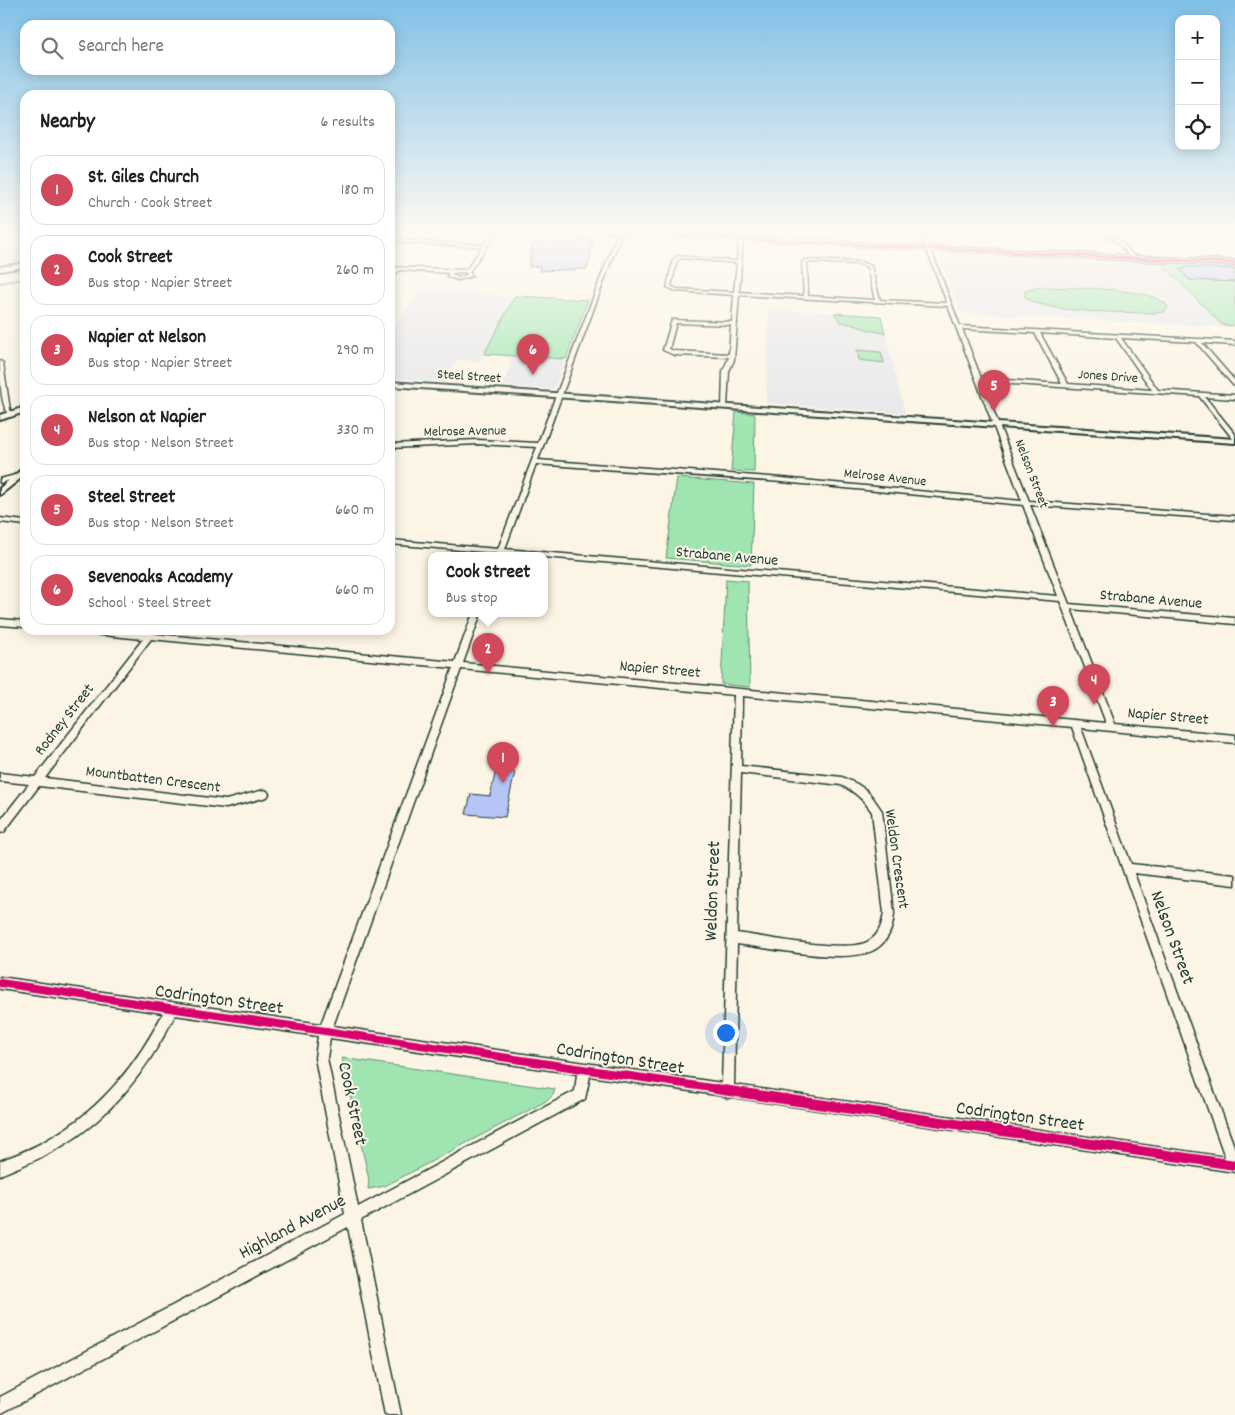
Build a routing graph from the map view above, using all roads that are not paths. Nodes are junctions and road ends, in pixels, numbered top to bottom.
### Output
1 (595, 298) edge
2 (736, 298) edge
3 (806, 298) edge
4 (877, 298) edge
5 (947, 298) edge
6 (878, 301) junction
7 (950, 305) junction
8 (733, 324) junction
9 (958, 327) junction
10 (1036, 331) junction
11 (1117, 336) junction
12 (1198, 341) junction
13 (1235, 343) edge
14 (731, 356) junction
15 (0, 363) edge
16 (0, 367) edge
17 (979, 380) junction
18 (395, 384) edge
19 (1235, 384) edge
20 (1066, 386) junction
21 (1156, 392) junction
22 (1201, 395) junction
23 (558, 396) junction
24 (1235, 397) edge
25 (724, 407) junction
26 (20, 411) edge
27 (11, 415) junction
28 (0, 418) edge
29 (996, 426) junction
30 (1235, 440) edge
31 (395, 446) edge
32 (540, 446) junction
33 (533, 462) junction
34 (20, 475) edge
35 (20, 476) edge
36 (0, 481) edge
37 (0, 492) edge
38 (1025, 503) junction
39 (1235, 518) edge
40 (0, 520) edge
41 (20, 522) edge
42 (395, 542) edge
43 (490, 552) edge
44 (500, 552) edge
45 (548, 557) edge
46 (1064, 602) junction
47 (475, 617) edge
48 (1235, 621) edge
49 (0, 622) edge
50 (20, 624) edge
51 (150, 635) edge
52 (170, 635) edge
53 (457, 666) junction
54 (738, 692) junction
55 (1075, 724) junction
56 (1112, 727) junction
57 (1235, 739) edge
58 (736, 769) junction
59 (0, 777) edge
60 (37, 781) junction
61 (264, 794) dead end
62 (0, 829) edge
63 (1128, 868) junction
64 (1235, 880) edge
65 (732, 938) junction
66 (0, 984) edge
67 (171, 1010) junction
68 (325, 1031) junction
69 (584, 1070) junction
70 (728, 1092) junction
71 (1234, 1165) edge
72 (0, 1168) edge
73 (354, 1218) junction
74 (0, 1406) edge
75 (393, 1415) edge

1 - 23 street
2 - 8 street
3 - 6 street
4 - 6 street
5 - 7 street, Nelson Street
6 - 7 street
7 - 9 street, Nelson Street
8 - 14 street
8 - 14 street
9 - 10 street
9 - 17 street, Nelson Street
10 - 11 street
10 - 20 street
11 - 12 street
11 - 21 street
12 - 13 street
12 - 19 street
14 - 25 street
15 - 16 street
16 - 27 street
17 - 20 street, Jones Drive
17 - 29 street, Nelson Street
18 - 23 street, Steel Street
20 - 21 street, Jones Drive
21 - 22 street, Jones Drive
22 - 24 street, Jones Drive
22 - 30 street
23 - 25 street, Steel Street
23 - 32 street
25 - 29 street, Steel Street
26 - 27 street
27 - 28 street
29 - 30 street, Steel Street
29 - 38 street, Nelson Street
31 - 32 street, Melrose Avenue
32 - 33 street
33 - 38 street, Melrose Avenue
33 - 44 street
34 - 36 street
35 - 37 street
38 - 39 street, Melrose Avenue
38 - 46 street, Nelson Street
40 - 41 street
42 - 43 street, Strabane Avenue
45 - 46 street, Strabane Avenue
46 - 48 street, Strabane Avenue
46 - 56 street, Nelson Street
47 - 53 street, Cook Street
49 - 50 street
51 - 60 street, Rodney Street
52 - 53 street, Napier Street
53 - 54 street, Napier Street
53 - 68 street, Cook Street
54 - 55 street, Napier Street
54 - 58 street, Weldon Street
55 - 56 street, Napier Street
55 - 63 street, Nelson Street
56 - 57 street, Napier Street
58 - 65 street, Weldon Street
58 - 65 street, Weldon Crescent
59 - 60 street, Mountbatten Crescent
60 - 61 street, Mountbatten Crescent
60 - 62 street, Rodney Street
63 - 64 street
63 - 71 street, Nelson Street
65 - 70 street, Weldon Street
66 - 67 street, Codrington Street
67 - 68 street, Codrington Street
67 - 72 street
68 - 69 street, Codrington Street
68 - 73 street, Cook Street
69 - 70 street, Codrington Street
69 - 73 street, Highland Avenue
70 - 71 street, Codrington Street
73 - 74 street, Highland Avenue
73 - 75 street, Cook Street

